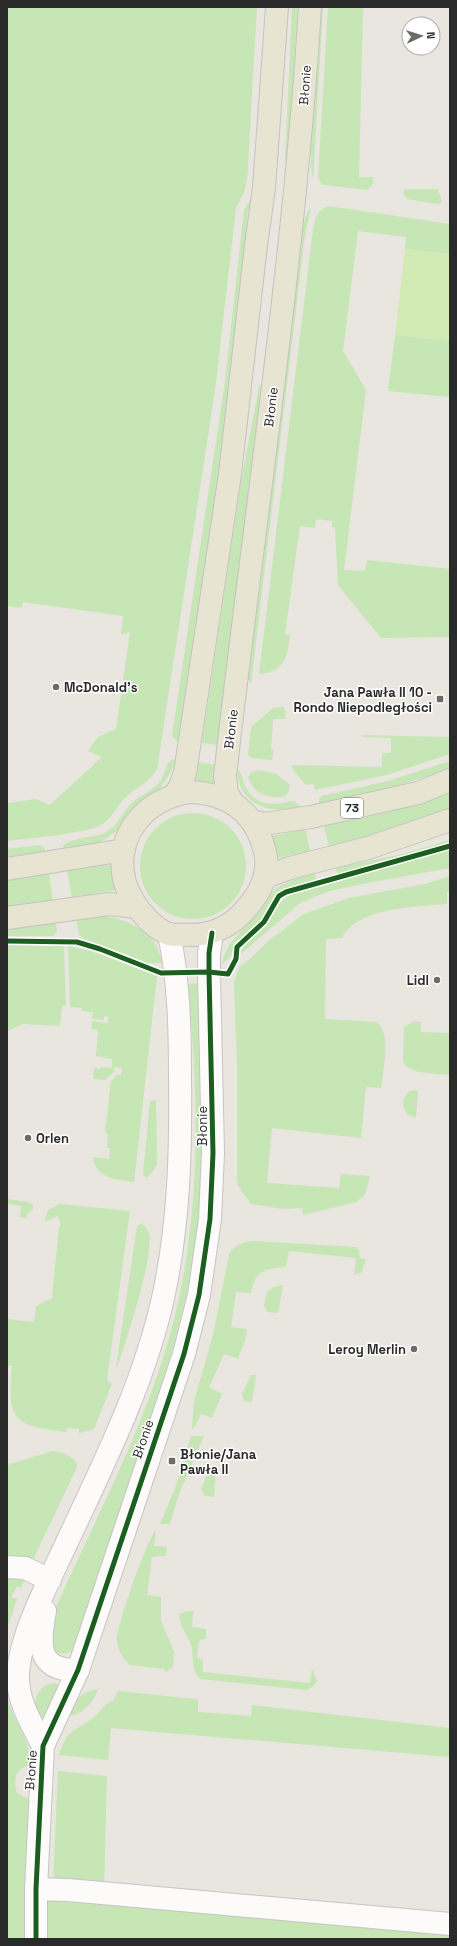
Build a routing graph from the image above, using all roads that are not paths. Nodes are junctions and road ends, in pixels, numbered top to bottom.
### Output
1 (277, 7) edge
2 (310, 7) edge
3 (450, 780) edge
4 (174, 795) junction
5 (234, 804) junction
6 (450, 820) edge
7 (252, 821) junction
8 (124, 850) junction
9 (7, 870) edge
10 (265, 877) junction
11 (137, 907) junction
12 (7, 918) edge
13 (212, 933) junction
14 (169, 934) junction
15 (7, 1567) edge
16 (50, 1580) junction
17 (78, 1670) junction
18 (43, 1746) junction
19 (36, 1889) junction
20 (450, 1924) edge
21 (36, 1939) edge

1 - 4 main road
2 - 5 main road, Błonie
3 - 7 main road, 73
4 - 5 main road
4 - 8 main road
5 - 7 main road
6 - 10 main road
7 - 10 main road
8 - 9 main road
8 - 11 main road
10 - 13 main road
11 - 12 main road
11 - 14 main road
13 - 14 main road
13 - 17 street, Błonie
14 - 16 street, Błonie
15 - 16 street
16 - 17 street
16 - 18 street, Błonie
17 - 18 street, Błonie
18 - 19 street, Błonie
19 - 20 street
19 - 21 street, Błonie

